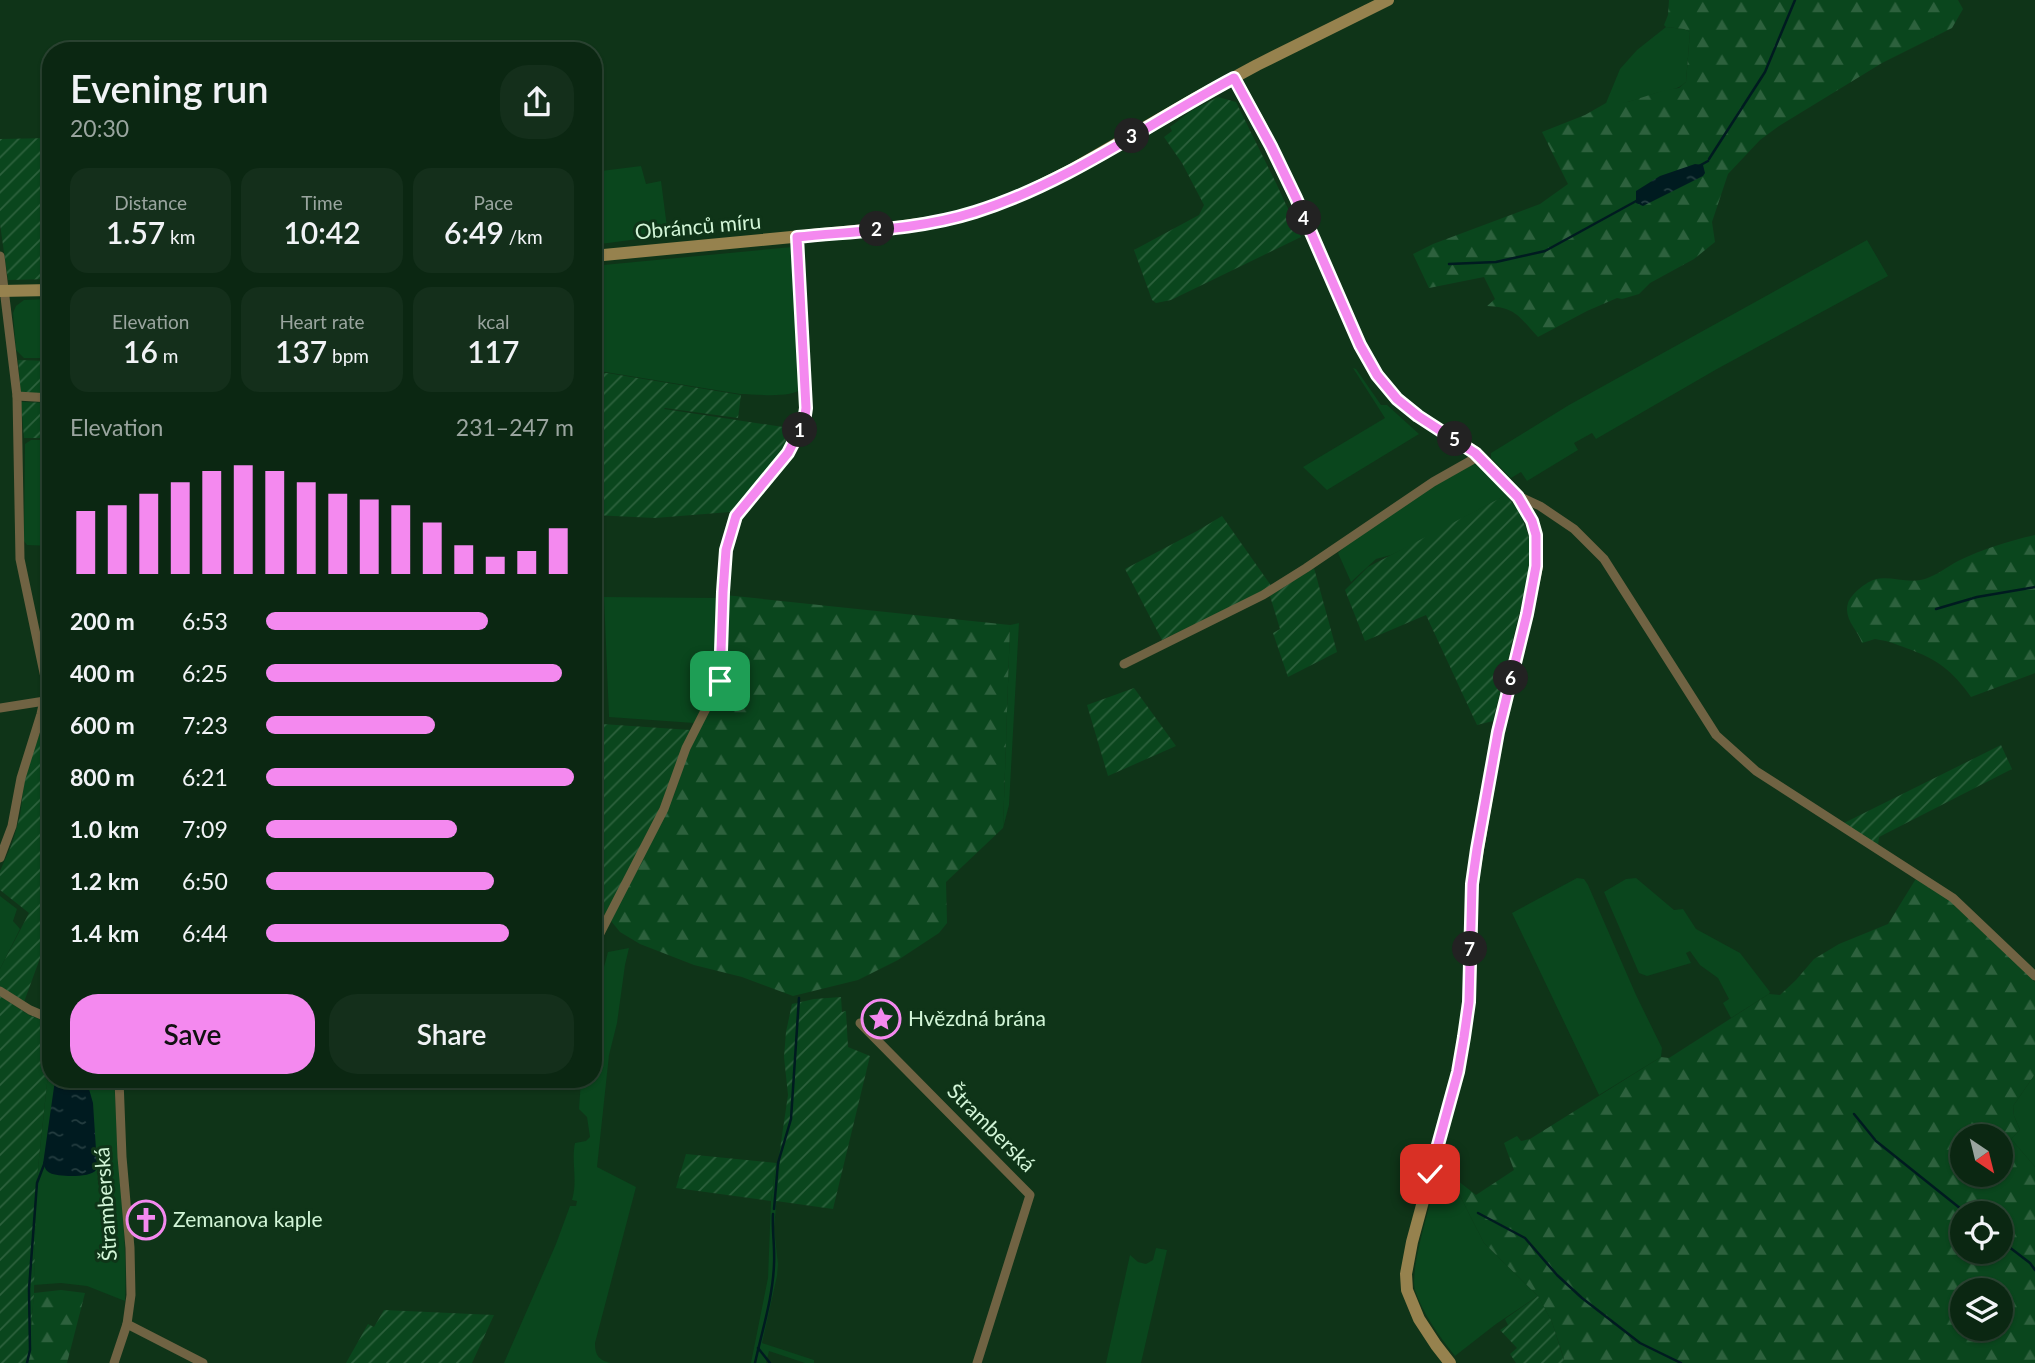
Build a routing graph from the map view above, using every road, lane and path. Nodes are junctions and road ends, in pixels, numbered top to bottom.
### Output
1 (1388, 0) edge
2 (1234, 78) junction
3 (797, 237) junction
4 (602, 255) edge
5 (0, 256) edge
6 (2, 290) edge
7 (42, 290) edge
8 (17, 396) junction
9 (42, 397) edge
10 (1479, 456) junction
11 (1518, 497) junction
12 (42, 663) edge
13 (1124, 664) dead end
14 (42, 702) edge
15 (0, 708) edge
16 (42, 716) edge
17 (0, 858) edge
18 (602, 930) edge
19 (2035, 976) edge
20 (0, 991) edge
21 (42, 1015) edge
22 (860, 1023) dead end
23 (119, 1088) edge
24 (127, 1324) junction
25 (114, 1363) edge
26 (203, 1363) edge
27 (977, 1363) edge
28 (1450, 1363) edge

1 - 2 street, Obránců míru
2 - 3 street, Obránců míru
2 - 10 street
3 - 4 street, Obránců míru
3 - 18 street
5 - 6 street
6 - 7 street
6 - 8 street
8 - 9 street
8 - 12 street
10 - 11 street
10 - 13 street
11 - 19 street
11 - 28 street
14 - 15 street
16 - 17 street
20 - 21 street
22 - 27 street, Štramberská
23 - 24 street, Štramberská
24 - 25 street, Štramberská
24 - 26 street

